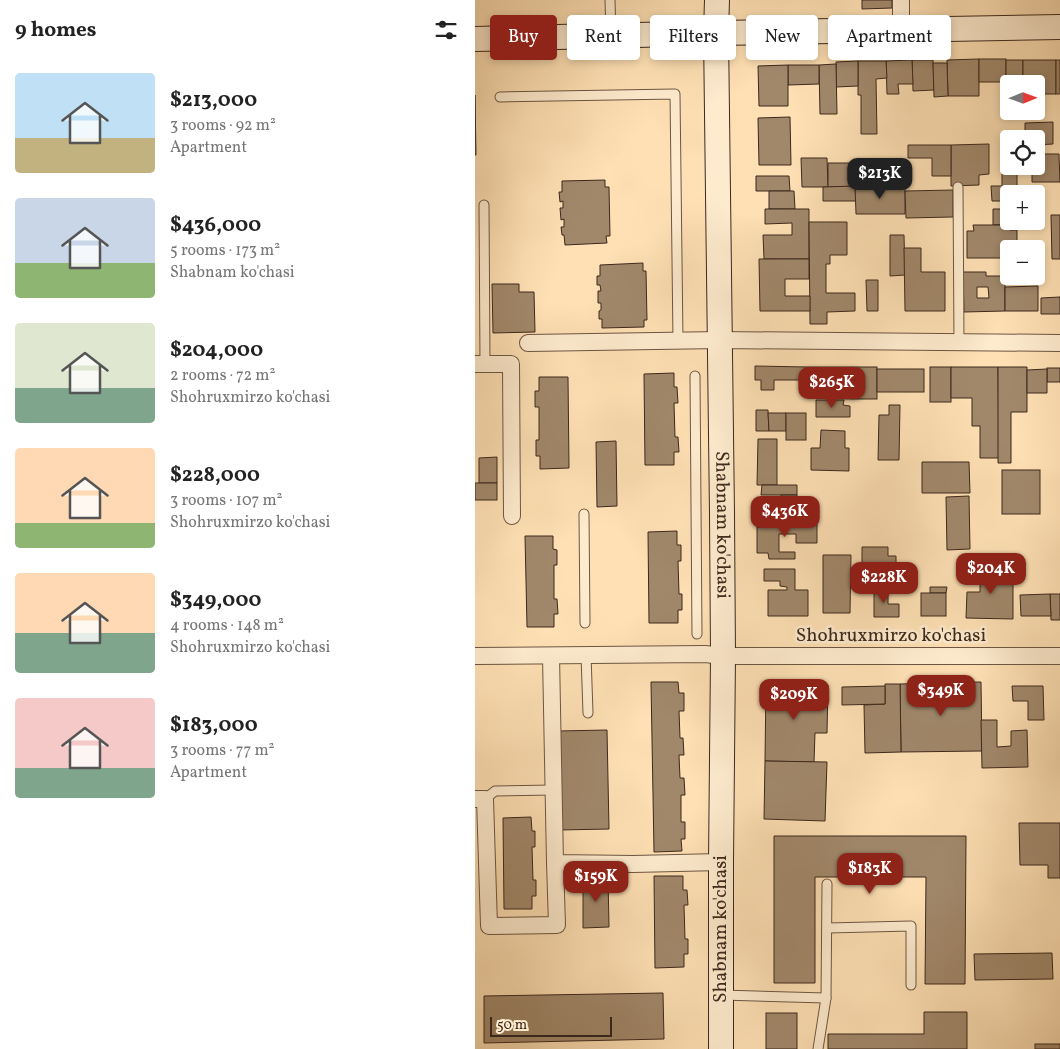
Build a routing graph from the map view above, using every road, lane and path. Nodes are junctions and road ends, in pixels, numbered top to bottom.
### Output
1 (610, 0) edge
2 (717, 0) edge
3 (901, 0) edge
4 (610, 15) edge
5 (717, 15) edge
6 (901, 15) edge
7 (1060, 27) edge
8 (951, 29) edge
9 (828, 31) edge
10 (736, 33) edge
11 (567, 37) edge
12 (475, 39) edge
13 (716, 60) edge
14 (500, 97) dead end
15 (958, 187) dead end
16 (484, 205) dead end
17 (720, 340) junction
18 (679, 341) junction
19 (959, 342) junction
20 (1060, 343) edge
21 (528, 344) dead end
22 (480, 364) edge
23 (695, 376) dead end
24 (584, 514) dead end
25 (513, 516) dead end
26 (585, 623) dead end
27 (697, 634) dead end
28 (586, 655) junction
29 (475, 656) edge
30 (551, 656) junction
31 (723, 656) junction
32 (1060, 656) edge
33 (587, 713) dead end
34 (553, 790) junction
35 (480, 799) edge
36 (721, 862) junction
37 (555, 864) junction
38 (827, 884) dead end
39 (828, 928) junction
40 (911, 985) dead end
41 (722, 995) junction
42 (826, 998) junction
43 (721, 1049) edge
44 (818, 1049) edge

1 - 4 lane
2 - 5 street, Shabnam ko'chasi
3 - 6 street
7 - 8 street
9 - 10 street
11 - 12 street
13 - 17 street, Shabnam ko'chasi
14 - 18 lane
15 - 19 lane
16 - 22 lane
17 - 18 street
17 - 19 street
17 - 31 street, Shabnam ko'chasi
18 - 21 street
19 - 20 street
22 - 25 street
23 - 27 lane
24 - 26 lane
28 - 30 street, Shohruxmirzo ko'chasi
28 - 31 street, Shohruxmirzo ko'chasi
28 - 33 lane
29 - 30 street, Shohruxmirzo ko'chasi
30 - 34 street
31 - 32 street, Shohruxmirzo ko'chasi
31 - 36 street, Shabnam ko'chasi
34 - 35 lane
34 - 37 street
35 - 37 street
36 - 37 street
36 - 41 street, Shabnam ko'chasi
38 - 39 lane
39 - 40 lane
39 - 42 lane
41 - 42 lane
41 - 43 street, Shabnam ko'chasi
42 - 44 lane

